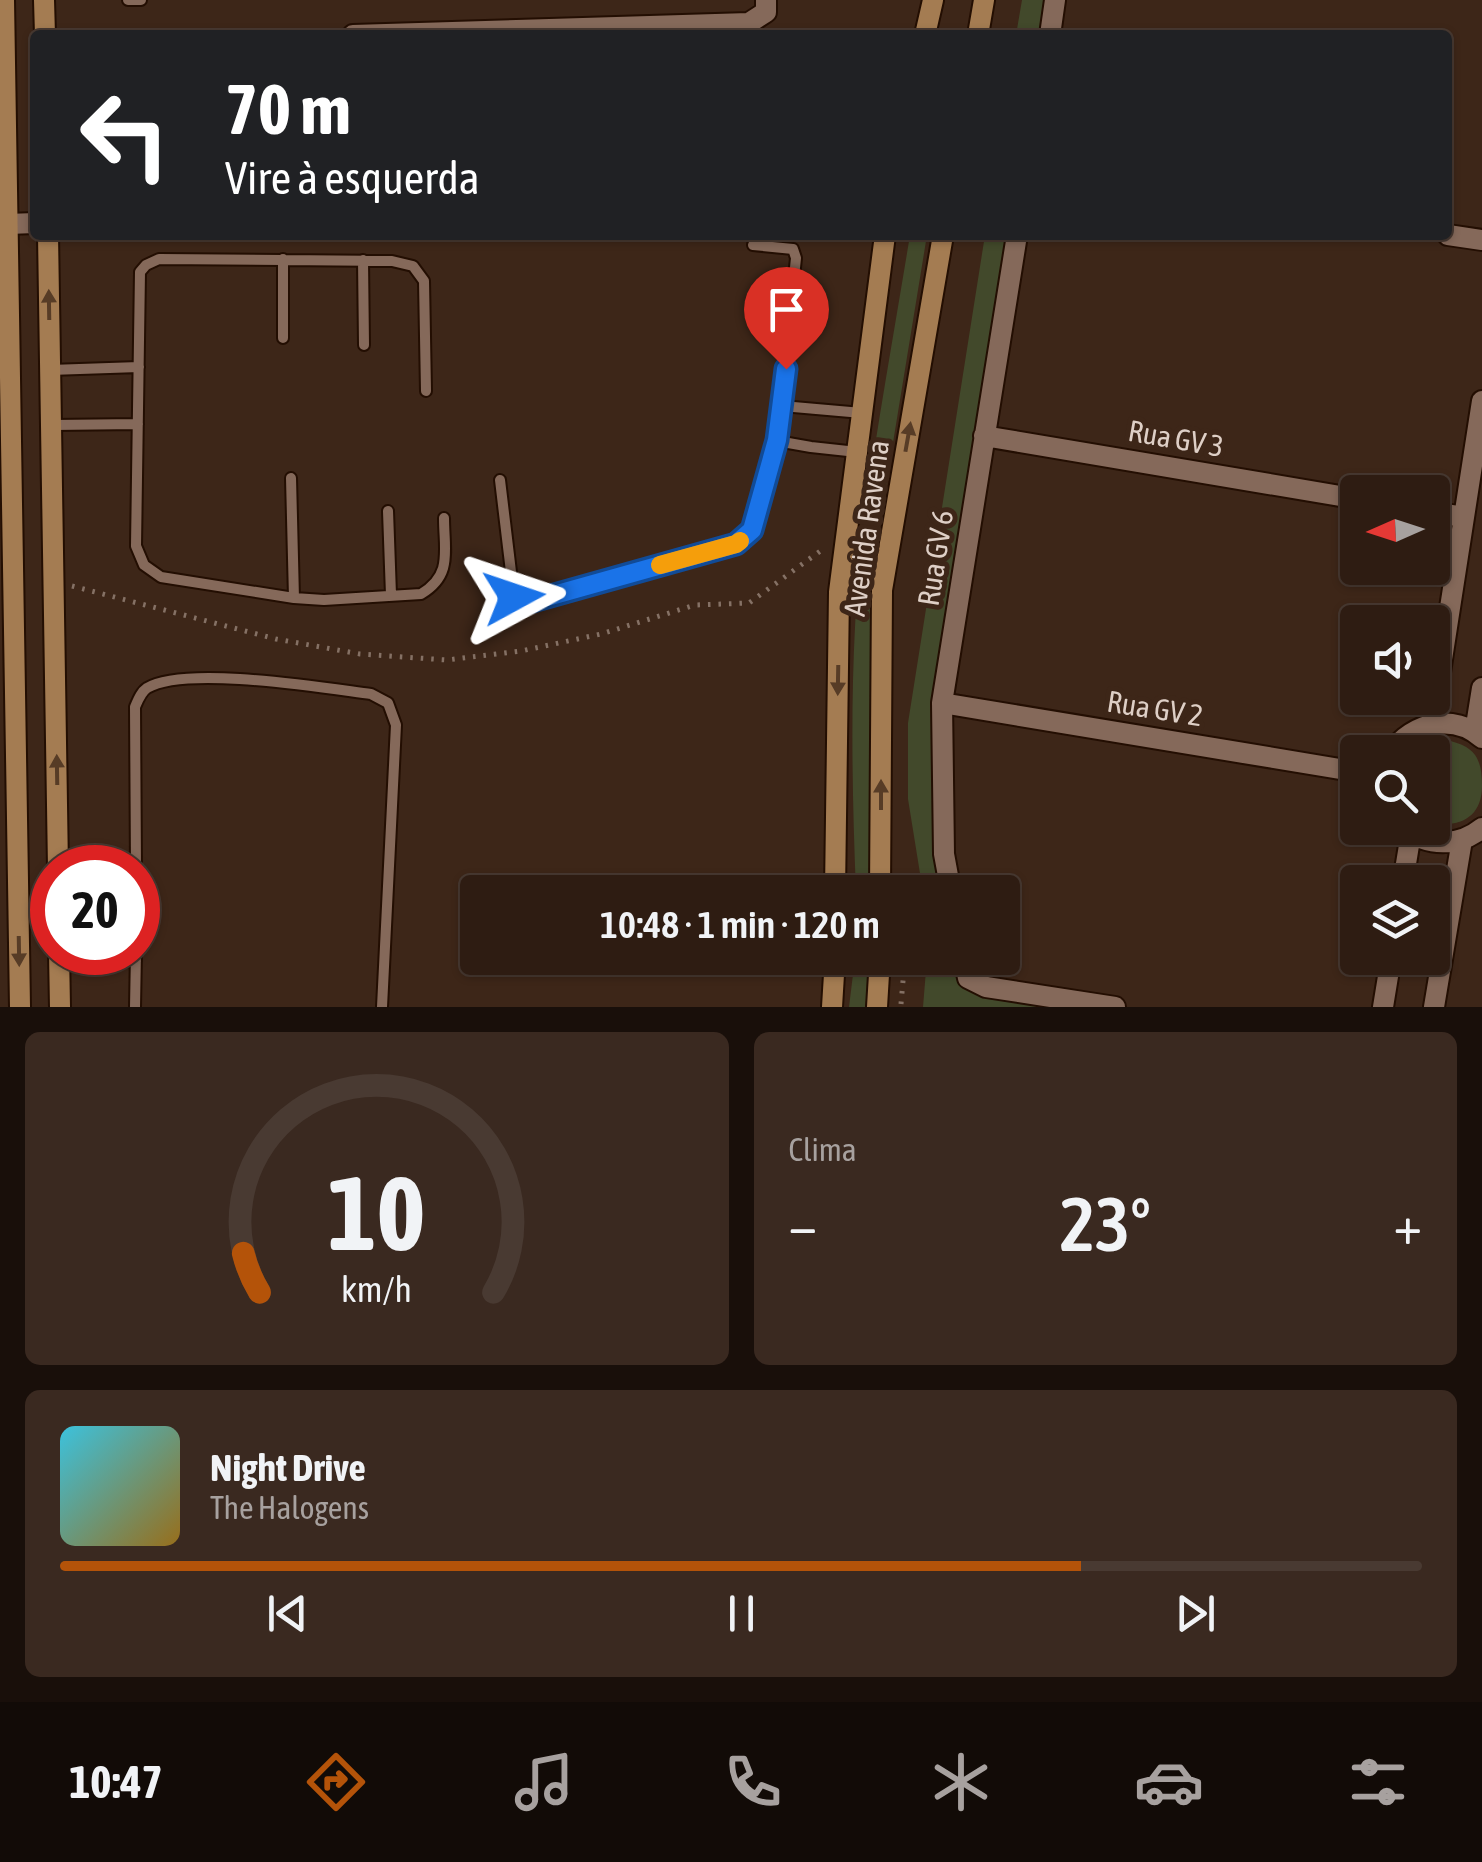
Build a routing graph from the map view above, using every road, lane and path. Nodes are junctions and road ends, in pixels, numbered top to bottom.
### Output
1 (4, 0) edge
2 (44, 0) edge
3 (128, 0) edge
4 (141, 0) edge
5 (766, 0) edge
6 (933, 0) edge
7 (984, 0) edge
8 (1056, 0) edge
9 (45, 30) edge
10 (506, 30) edge
11 (927, 30) edge
12 (979, 30) edge
13 (1051, 30) edge
14 (30, 223) edge
15 (4, 224) edge
16 (1452, 236) edge
17 (48, 240) edge
18 (884, 240) edge
19 (942, 240) edge
20 (1016, 240) edge
21 (1482, 240) edge
22 (753, 244) dead end
23 (282, 260) junction
24 (363, 260) junction
25 (283, 338) dead end
26 (364, 345) dead end
27 (139, 366) junction
28 (50, 370) junction
29 (426, 390) dead end
30 (1482, 401) edge
31 (782, 406) junction
32 (862, 413) junction
33 (52, 424) junction
34 (138, 424) junction
35 (984, 436) junction
36 (777, 440) junction
37 (857, 452) junction
38 (291, 478) dead end
39 (500, 480) dead end
40 (1340, 496) edge
41 (388, 511) dead end
42 (1450, 515) edge
43 (1464, 517) junction
44 (444, 518) dead end
45 (829, 544) dead end
46 (54, 581) junction
47 (391, 596) junction
48 (294, 598) junction
49 (8, 671) edge
50 (1482, 688) edge
51 (942, 703) junction
52 (1432, 724) junction
53 (1408, 735) edge
54 (1479, 735) edge
55 (8, 765) edge
56 (1340, 769) edge
57 (1482, 828) edge
58 (1462, 840) junction
59 (9, 842) edge
60 (1450, 842) edge
61 (58, 845) edge
62 (136, 845) edge
63 (835, 875) edge
64 (880, 875) edge
65 (948, 875) edge
66 (9, 907) edge
67 (59, 975) edge
68 (136, 975) edge
69 (833, 975) edge
70 (879, 975) edge
71 (903, 975) edge
72 (973, 975) edge
73 (1387, 975) edge
74 (20, 1007) edge
75 (60, 1007) edge
76 (135, 1007) edge
77 (382, 1007) edge
78 (832, 1007) edge
79 (877, 1007) edge
80 (901, 1007) edge
81 (1114, 1007) edge
82 (1382, 1007) edge
83 (1434, 1007) edge

1 - 15 main road
2 - 9 main road
3 - 4 lane
5 - 10 street
6 - 11 main road
7 - 12 main road
8 - 13 street
14 - 15 street
15 - 49 main road
16 - 21 street
28 -> 17 main road
18 - 32 main road, Avenida Ravena
64 -> 19 main road, Avenida Ravena
20 - 35 street, Rua GV 6
22 - 31 lane
23 - 24 lane
23 - 25 lane
23 - 27 lane
24 - 26 lane
24 - 29 lane
27 - 28 lane
27 - 34 lane
28 - 33 main road
30 - 43 street
31 - 32 lane
31 - 36 lane
32 - 37 main road, Avenida Ravena
33 - 34 lane
33 - 46 main road
34 - 48 lane
35 - 40 street, Rua GV 3
35 - 51 street, Rua GV 6
36 - 37 lane
36 - 39 lane
37 -> 63 main road, Avenida Ravena
38 - 48 lane
41 - 47 lane
42 - 43 street
43 - 52 street
44 - 47 lane
45 - 46 path
61 -> 46 main road
47 - 48 lane
49 - 55 main road
50 - 54 street
51 - 56 street, Rua GV 2
51 - 65 street, Rua GV 6
52 - 53 street
52 - 54 street
55 - 59 main road
57 - 58 street
58 - 60 street
58 - 83 street
59 - 66 main road
62 - 77 lane
66 -> 74 main road
67 - 75 main road
68 - 76 lane
69 - 78 main road
70 - 79 main road
71 - 80 path
72 - 81 street
73 - 82 street

